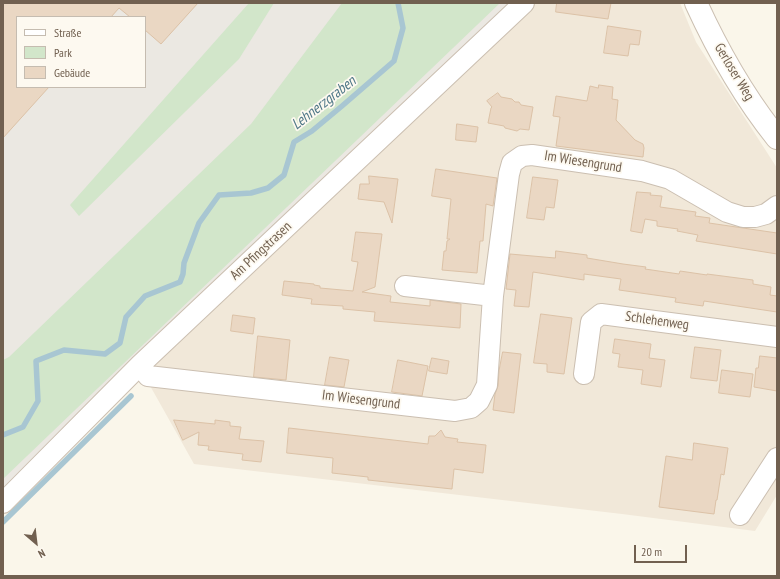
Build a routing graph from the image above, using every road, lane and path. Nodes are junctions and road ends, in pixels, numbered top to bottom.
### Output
1 (524, 3) edge
2 (696, 3) edge
3 (777, 138) edge
4 (777, 206) edge
5 (405, 286) dead end
6 (493, 296) junction
7 (777, 337) edge
8 (140, 365) junction
9 (584, 374) dead end
10 (777, 458) edge
11 (3, 503) edge
12 (740, 515) dead end

1 - 8 street, Am Pfingstrasen
2 - 3 street, Gerloser Weg
4 - 6 street, Im Wiesengrund
5 - 6 street
6 - 8 street, Im Wiesengrund
7 - 9 street, Schlehenweg
8 - 11 street, Am Pfingstrasen
10 - 12 street

